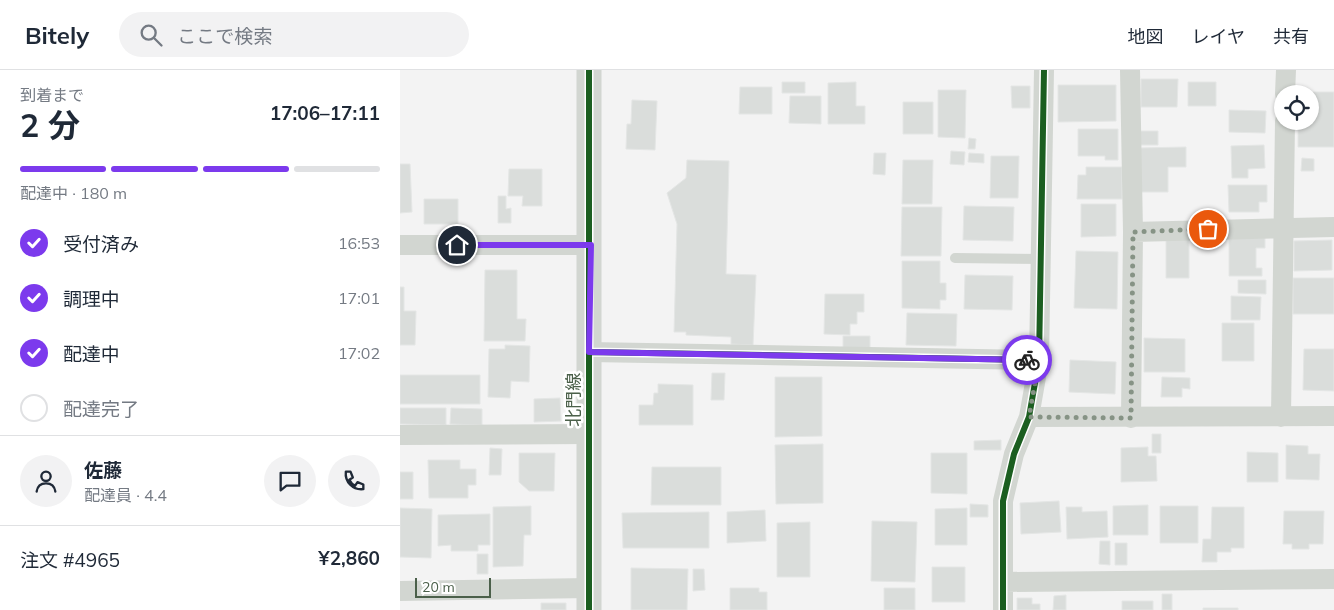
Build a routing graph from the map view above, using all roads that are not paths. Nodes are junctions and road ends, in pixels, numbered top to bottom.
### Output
1 (590, 70) edge
2 (1044, 70) edge
3 (1130, 70) edge
4 (1286, 70) edge
5 (1286, 85) edge
6 (1285, 130) edge
7 (1284, 226) junction
8 (1334, 227) edge
9 (1133, 232) junction
10 (400, 245) edge
11 (591, 245) junction
12 (955, 258) dead end
13 (1041, 259) junction
14 (589, 352) junction
15 (1039, 360) junction
16 (1334, 416) edge
17 (1029, 417) junction
18 (1281, 417) junction
19 (1131, 418) junction
20 (589, 434) junction
21 (400, 435) edge
22 (1334, 580) edge
23 (1004, 582) junction
24 (400, 591) edge
25 (589, 599) edge
26 (1003, 610) edge

1 - 11 street, 北門線
2 - 13 street
3 - 9 street
4 - 5 street
6 - 7 street
7 - 8 street
7 - 9 street
7 - 18 street
9 - 19 street
10 - 11 street
11 - 14 street, 北門線
12 - 13 lane
13 - 15 street
14 - 15 street
14 - 20 street, 北門線
15 - 17 street
16 - 18 street
17 - 19 street
17 - 23 street
18 - 19 street
20 - 21 street
20 - 25 street, 北門線
22 - 23 street
23 - 26 street
24 - 25 street

